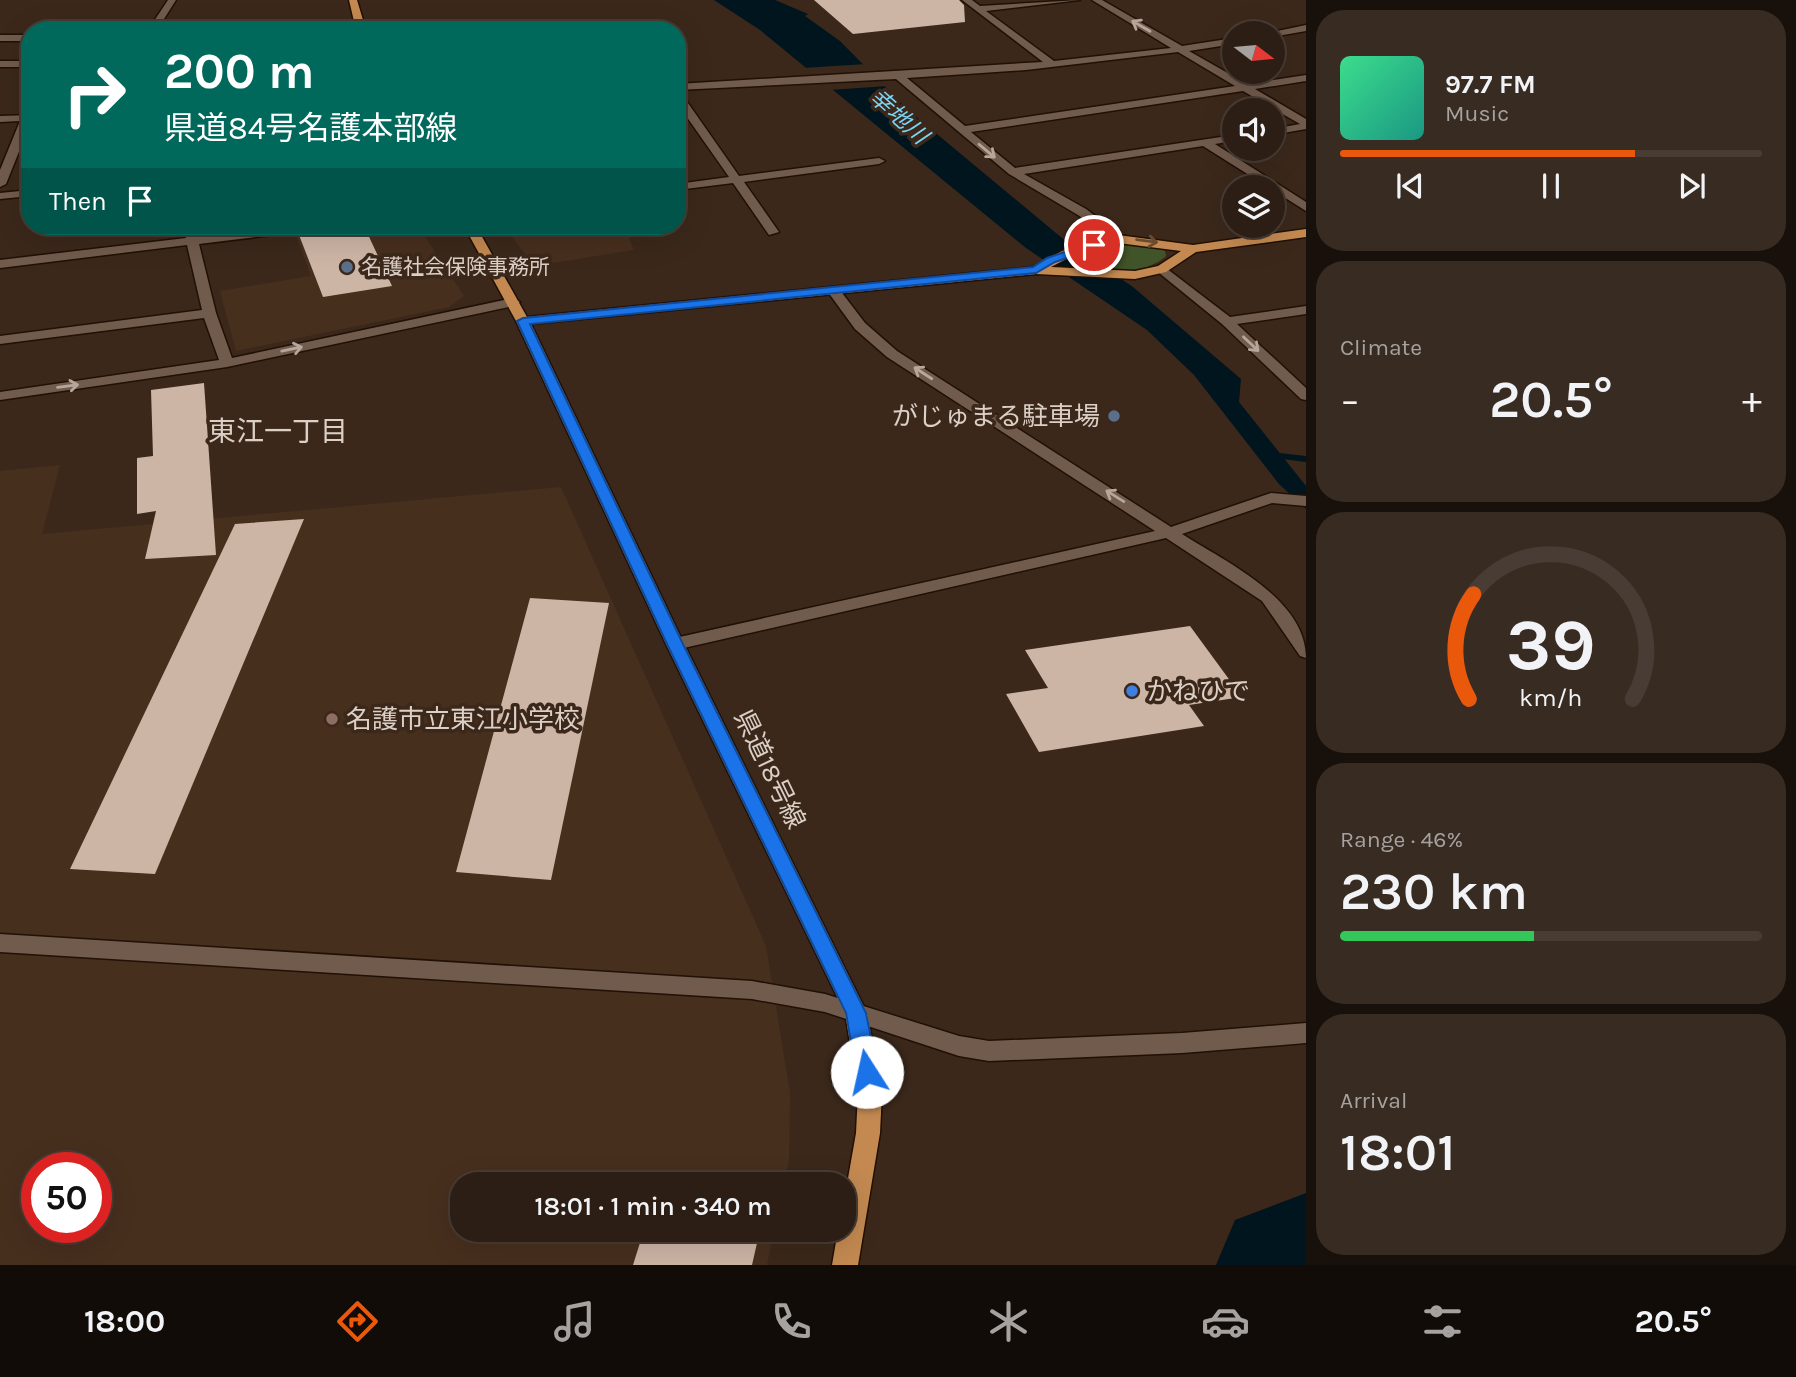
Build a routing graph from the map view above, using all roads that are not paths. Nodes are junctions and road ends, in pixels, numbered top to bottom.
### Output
1 (172, 0) edge
2 (353, 0) edge
3 (966, 0) edge
4 (1076, 0) edge
5 (1097, 0) edge
6 (1105, 0) edge
7 (978, 9) junction
8 (158, 21) edge
9 (358, 21) edge
10 (1306, 28) edge
11 (1285, 32) edge
12 (21, 37) edge
13 (0, 38) edge
14 (1222, 43) edge
15 (1181, 50) junction
16 (0, 64) edge
17 (21, 64) edge
18 (1052, 64) junction
19 (891, 76) junction
20 (1306, 78) edge
21 (686, 87) edge
22 (1246, 88) junction
23 (686, 107) edge
24 (21, 118) edge
25 (0, 119) edge
26 (1306, 125) edge
27 (1285, 129) edge
28 (962, 130) junction
29 (21, 136) edge
30 (1222, 140) edge
31 (1204, 142) junction
32 (879, 161) dead end
33 (1013, 172) junction
34 (737, 181) junction
35 (0, 184) edge
36 (686, 186) edge
37 (21, 194) edge
38 (0, 196) edge
39 (1306, 207) edge
40 (773, 232) dead end
41 (1306, 233) edge
42 (190, 235) edge
43 (240, 235) edge
44 (475, 235) edge
45 (1118, 239) junction
46 (191, 241) junction
47 (1193, 249) junction
48 (0, 264) edge
49 (1162, 269) junction
50 (1036, 270) junction
51 (834, 292) junction
52 (513, 302) junction
53 (1306, 310) edge
54 (209, 313) junction
55 (523, 321) junction
56 (1227, 321) junction
57 (0, 340) edge
58 (227, 363) junction
59 (1305, 393) edge
60 (0, 396) edge
61 (1306, 501) edge
62 (1173, 532) junction
63 (675, 644) junction
64 (1306, 652) edge
65 (0, 943) edge
66 (856, 1013) junction
67 (1306, 1033) edge
68 (845, 1265) edge

1 - 8 street
2 - 9 main road
3 - 7 street
4 - 7 street
5 - 6 street
15 -> 5 street
7 - 18 street
10 - 11 street
12 - 13 street
14 - 15 street
15 - 18 street
15 - 22 street
16 - 17 street
18 - 19 street
19 - 21 street
19 - 28 street
20 - 22 street
22 - 26 street
22 - 28 street
23 - 34 street
24 - 25 street
26 - 27 street
28 -> 33 street
29 - 35 street
30 - 31 street
31 - 33 street
31 - 39 street
32 - 34 street
33 - 45 street
34 - 36 street
34 - 40 street
37 - 38 street
41 - 47 main road
42 - 46 street
43 - 46 street
44 - 52 main road, 県道18号線
45 -> 47 main road
45 - 50 main road
46 - 48 street
46 - 54 street
47 - 49 main road
49 - 50 main road
49 - 56 street
50 - 51 main road
51 - 55 main road
62 -> 51 street
52 - 55 main road, 県道18号線
58 -> 52 street
53 - 56 street
54 - 57 street
54 - 58 street
55 - 63 main road, 県道18号線
56 -> 59 street
60 -> 58 street
61 - 62 street
62 - 63 street
62 - 64 street
63 - 66 main road, 県道18号線
65 - 66 street
66 - 67 street
66 - 68 main road, 県道18号線

